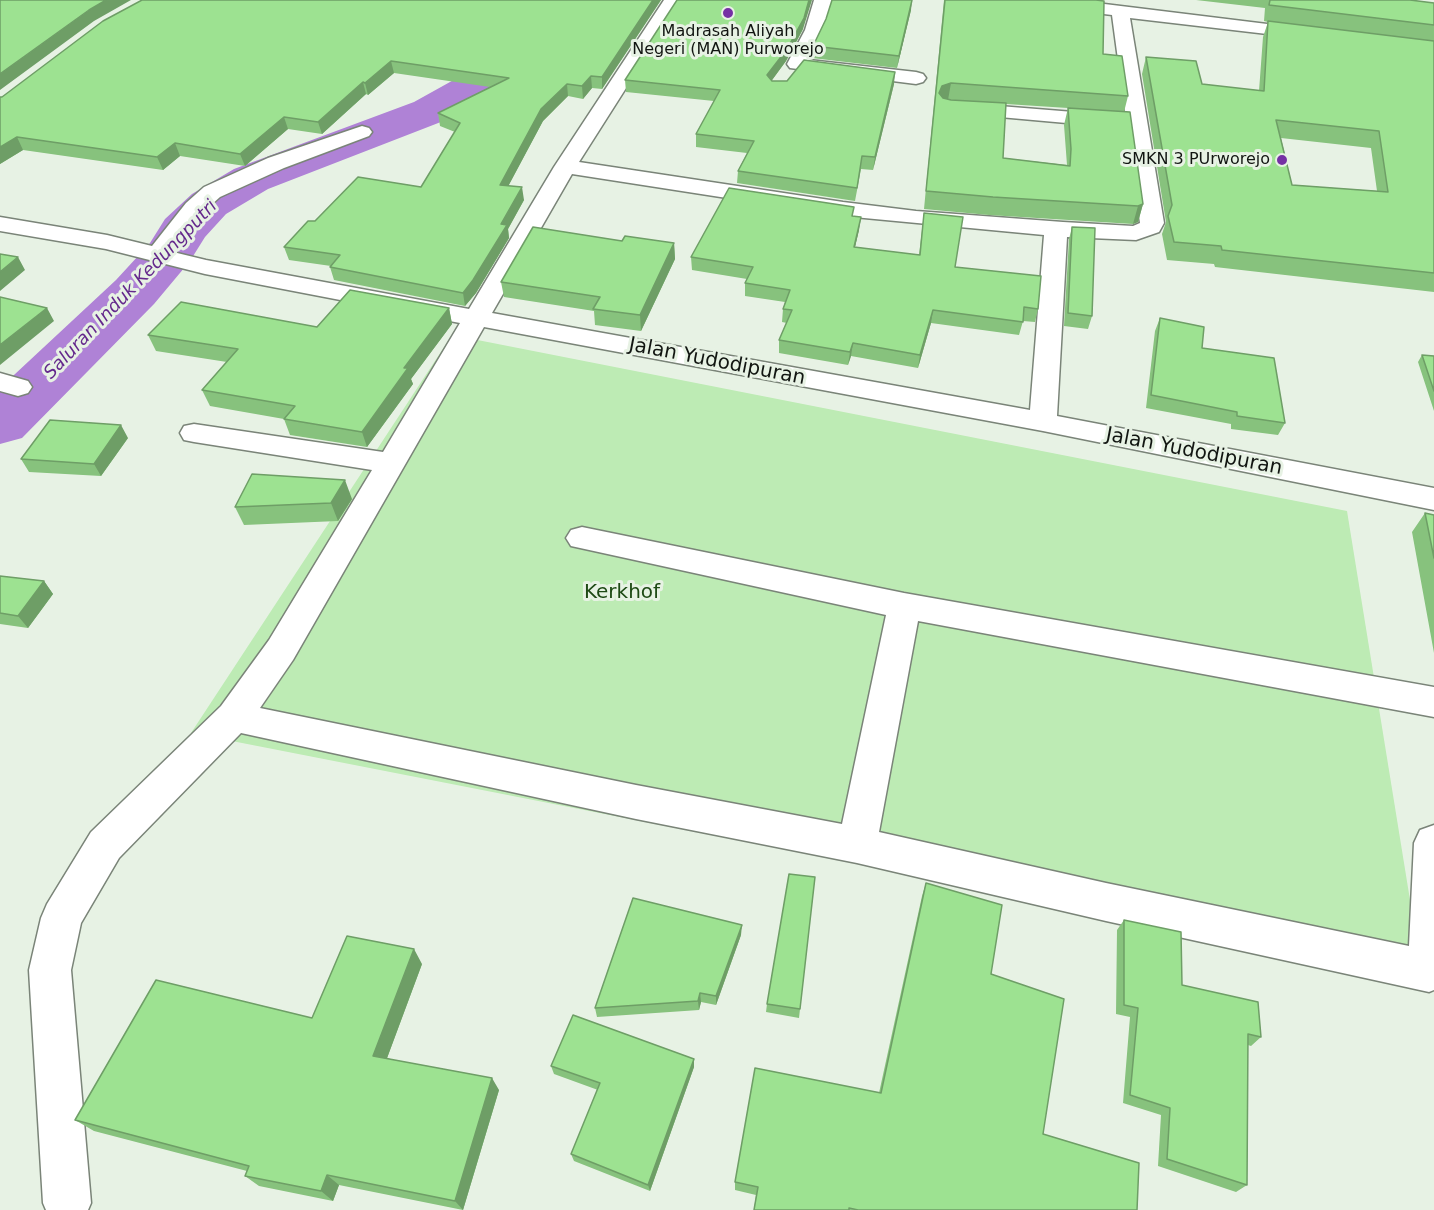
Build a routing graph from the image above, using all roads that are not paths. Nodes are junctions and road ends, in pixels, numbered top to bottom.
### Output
1 (673, 0) edge
2 (823, 0) edge
3 (1029, 0) edge
4 (1120, 11) junction
5 (1333, 37) edge
6 (916, 78) dead end
7 (948, 108) edge
8 (1137, 122) junction
9 (362, 132) dead end
10 (565, 167) junction
11 (0, 224) edge
12 (1056, 230) junction
13 (161, 256) junction
14 (476, 317) junction
15 (1043, 422) junction
16 (194, 433) dead end
17 (392, 463) junction
18 (1434, 499) edge
19 (582, 538) dead end
20 (903, 606) junction
21 (1434, 702) edge
22 (234, 717) junction
23 (1434, 843) edge
24 (857, 845) junction
25 (1432, 971) edge
26 (67, 1208) edge

1 - 10 street
2 - 6 street
3 - 4 street
4 - 5 street
4 - 8 street
7 - 8 street
8 - 12 street
9 - 13 street
10 - 12 street
10 - 14 street
11 - 13 street, Jalan Yudodipuran
12 - 15 street
13 - 14 street, Jalan Yudodipuran
14 - 15 street, Jalan Yudodipuran
14 - 17 street
15 - 18 street, Jalan Yudodipuran
16 - 17 street
17 - 22 street
19 - 20 street
20 - 21 street
20 - 24 street
22 - 24 street
22 - 26 street
23 - 25 street
24 - 25 street

